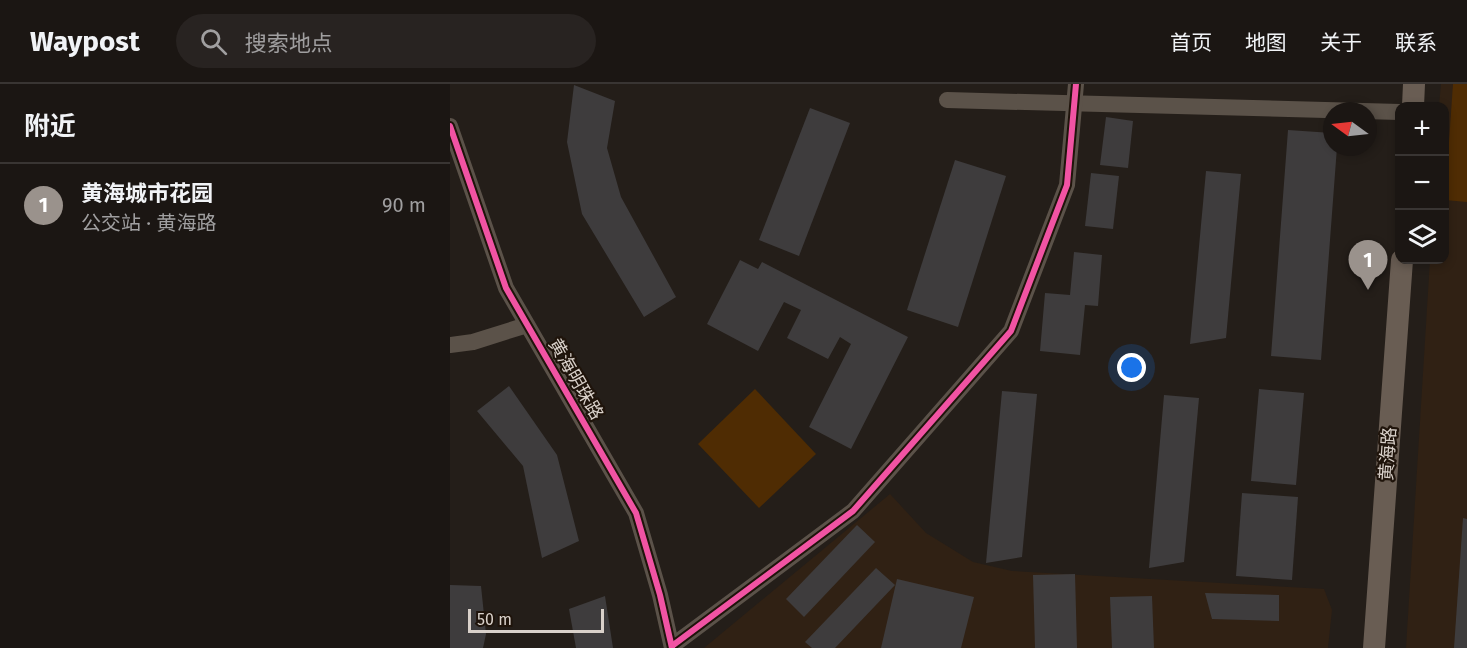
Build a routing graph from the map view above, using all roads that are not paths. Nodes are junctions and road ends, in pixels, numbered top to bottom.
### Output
1 (1076, 84) edge
2 (1414, 84) edge
3 (947, 100) dead end
4 (1413, 102) edge
5 (1074, 103) junction
6 (1395, 112) edge
7 (450, 126) edge
8 (1402, 264) edge
9 (527, 325) junction
10 (450, 345) edge
11 (672, 647) edge
12 (1374, 648) edge

1 - 5 street
2 - 4 main road
3 - 5 street
5 - 6 street
5 - 11 street
7 - 9 street, 黄海明珠路
8 - 12 main road, 黄海路
9 - 10 street
9 - 11 street, 黄海明珠路

